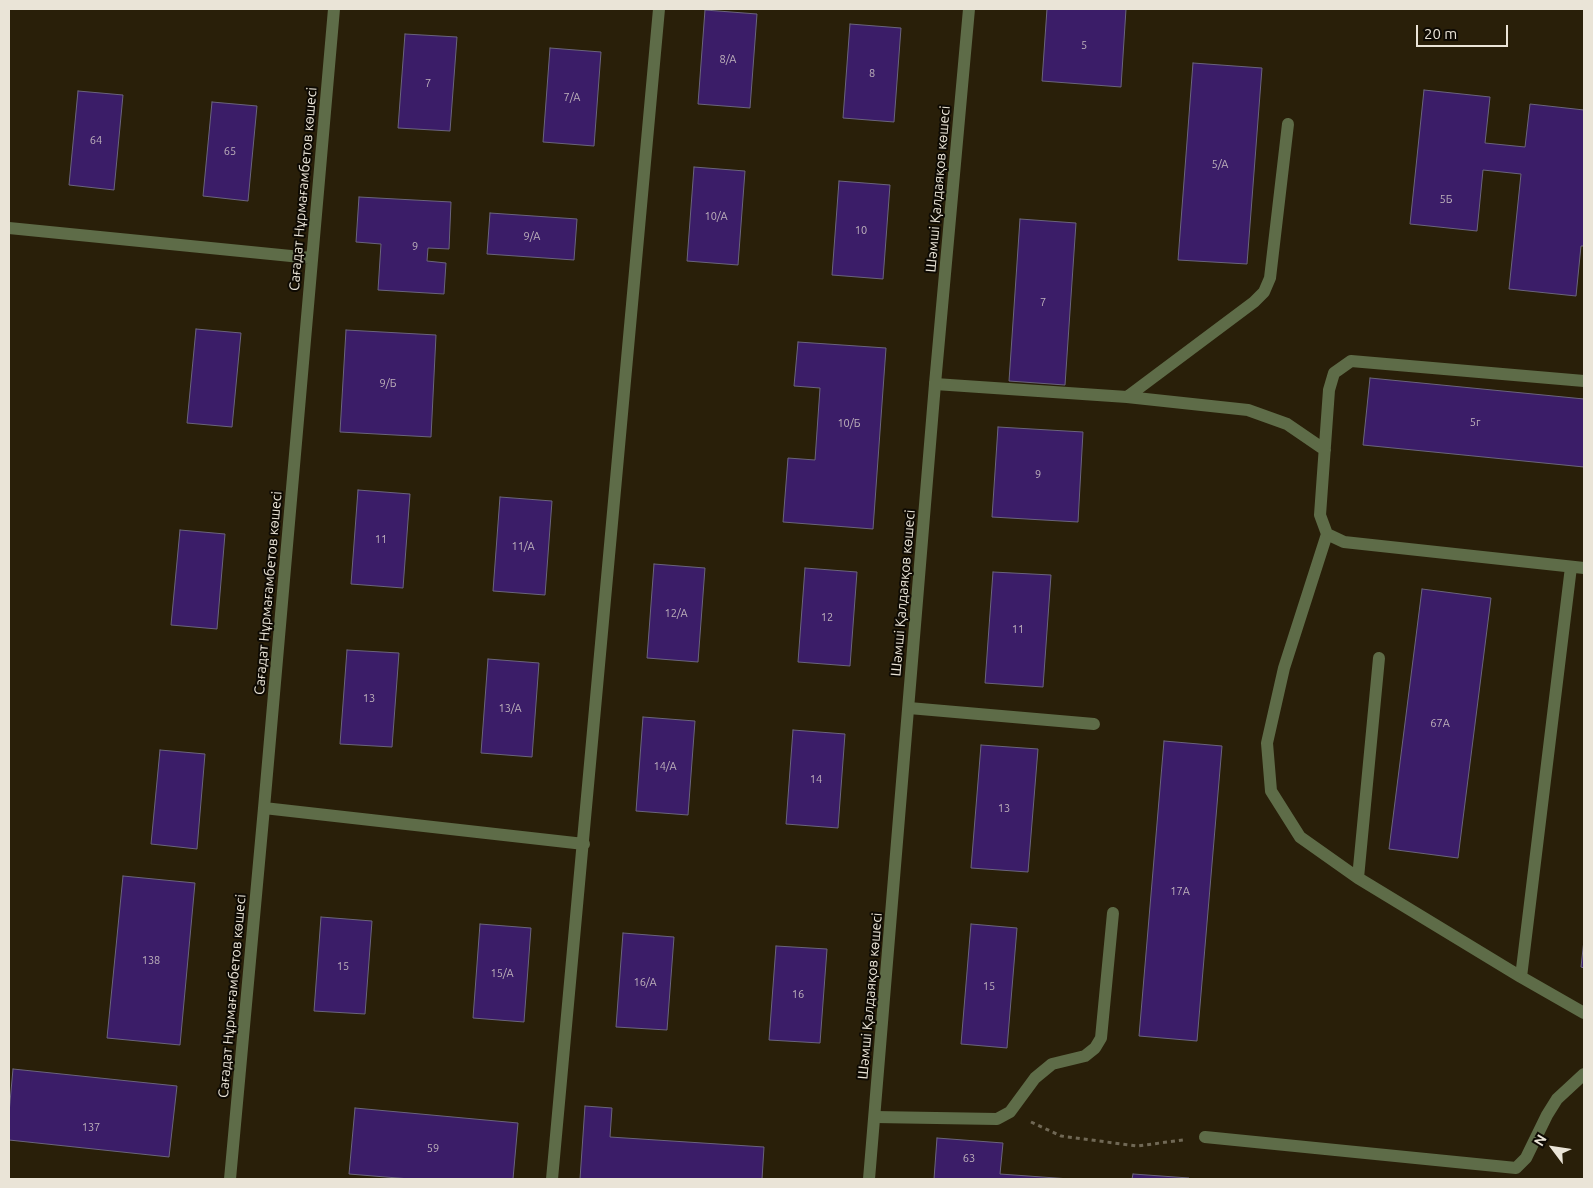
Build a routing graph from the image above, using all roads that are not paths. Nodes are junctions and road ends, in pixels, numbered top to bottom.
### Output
1 (334, 9) edge
2 (659, 9) edge
3 (969, 9) edge
4 (1288, 124) dead end
5 (9, 228) edge
6 (311, 258) junction
7 (1584, 381) edge
8 (935, 384) junction
9 (1127, 397) junction
10 (1325, 450) junction
11 (1327, 534) junction
12 (1571, 567) junction
13 (1584, 568) edge
14 (1379, 658) dead end
15 (909, 708) junction
16 (1094, 724) dead end
17 (264, 808) junction
18 (584, 844) junction
19 (1358, 878) junction
20 (1113, 913) dead end
21 (1522, 977) junction
22 (1584, 1013) edge
23 (1584, 1074) edge
24 (874, 1117) junction
25 (1205, 1137) road end
26 (230, 1179) edge
27 (552, 1179) edge
28 (869, 1179) edge

1 - 6 street, Сағадат Нұрмағамбетов көшесі
2 - 18 street
3 - 8 street, Шәмші Қалдаяқов көшесі
4 - 9 street
5 - 6 street
6 - 17 street, Сағадат Нұрмағамбетов көшесі
7 - 10 street
8 - 9 street
8 - 15 street, Шәмші Қалдаяқов көшесі
9 - 10 street
10 - 11 street
11 - 12 street
11 - 19 street
12 - 13 street
12 - 21 street
14 - 19 street
15 - 16 street
15 - 24 street, Шәмші Қалдаяқов көшесі
17 - 18 street
17 - 26 street, Сағадат Нұрмағамбетов көшесі
18 - 27 street
19 - 21 street
20 - 24 street
21 - 22 street
23 - 25 street
24 - 28 street, Шәмші Қалдаяқов көшесі

